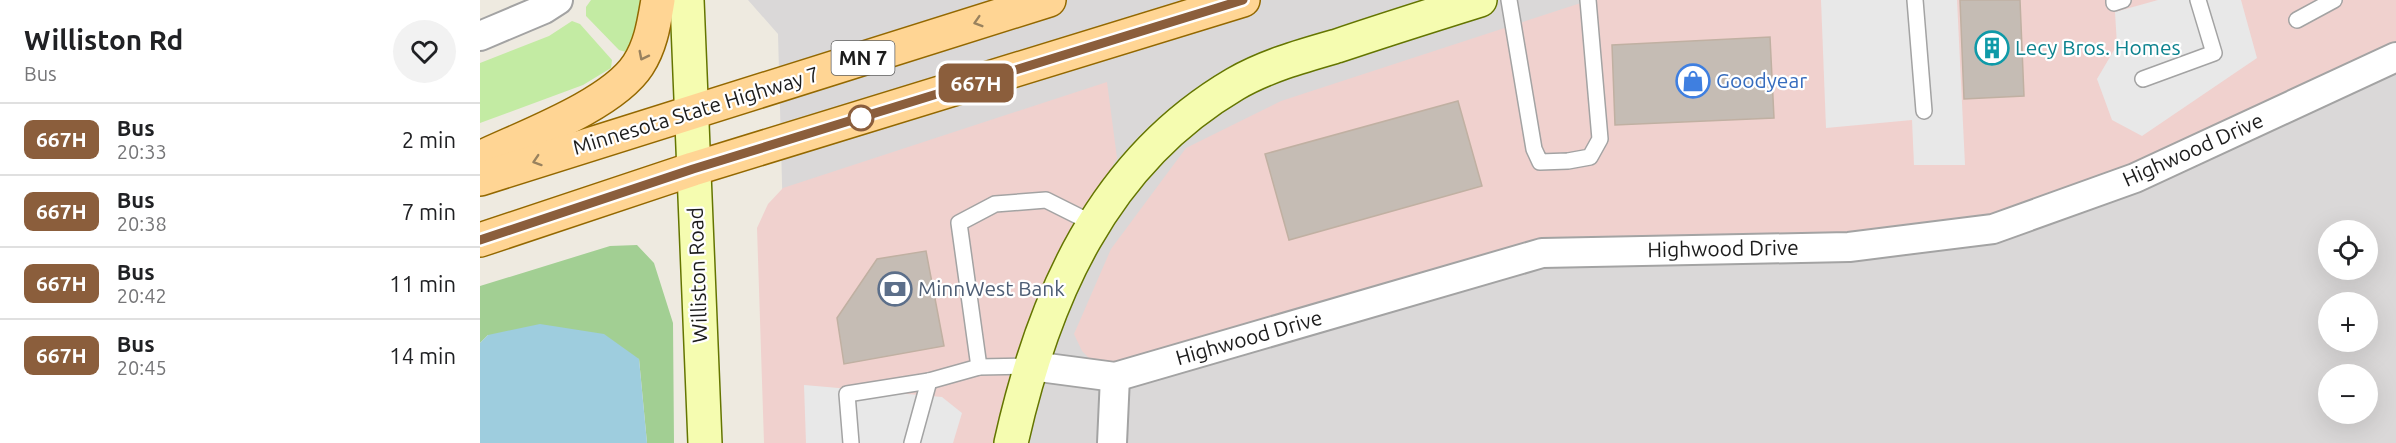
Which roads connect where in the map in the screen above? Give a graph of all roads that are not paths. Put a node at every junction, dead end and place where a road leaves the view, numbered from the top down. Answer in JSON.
{"nodes":[{"id":1,"x":558,"y":0,"type":"edge"},
{"id":2,"x":658,"y":0,"type":"edge"},
{"id":3,"x":687,"y":0,"type":"edge"},
{"id":4,"x":1049,"y":0,"type":"edge"},
{"id":5,"x":1243,"y":0,"type":"edge"},
{"id":6,"x":1480,"y":0,"type":"edge"},
{"id":7,"x":1509,"y":0,"type":"edge"},
{"id":8,"x":1588,"y":0,"type":"edge"},
{"id":9,"x":1915,"y":0,"type":"edge"},
{"id":10,"x":2114,"y":0,"type":"edge"},
{"id":11,"x":2123,"y":0,"type":"edge"},
{"id":12,"x":2198,"y":0,"type":"edge"},
{"id":13,"x":2334,"y":0,"type":"edge"},
{"id":14,"x":2297,"y":20,"type":"dead end"},
{"id":15,"x":480,"y":36,"type":"edge"},
{"id":16,"x":2396,"y":57,"type":"edge"},
{"id":17,"x":2143,"y":79,"type":"dead end"},
{"id":18,"x":692,"y":111,"type":"junction"},
{"id":19,"x":1924,"y":111,"type":"dead end"},
{"id":20,"x":480,"y":158,"type":"edge"},
{"id":21,"x":693,"y":169,"type":"junction"},
{"id":22,"x":480,"y":178,"type":"edge"},
{"id":23,"x":1094,"y":224,"type":"junction"},
{"id":24,"x":480,"y":240,"type":"edge"},
{"id":25,"x":1032,"y":366,"type":"junction"},
{"id":26,"x":979,"y":367,"type":"junction"},
{"id":27,"x":1115,"y":377,"type":"junction"},
{"id":28,"x":930,"y":381,"type":"junction"},
{"id":29,"x":705,"y":443,"type":"edge"},
{"id":30,"x":851,"y":443,"type":"edge"},
{"id":31,"x":912,"y":443,"type":"edge"},
{"id":32,"x":1011,"y":443,"type":"edge"},
{"id":33,"x":1112,"y":443,"type":"edge"}],
"edges":[{"from":1,"to":15,"type":"street"},
{"from":2,"to":20,"type":"main road","one_way":true},
{"from":3,"to":18,"type":"street","name":"Williston Road"},
{"from":4,"to":18,"type":"main road","name":"Minnesota State Highway 7","number":"MN 7","one_way":true},
{"from":5,"to":21,"type":"main road","number":"MN 7"},
{"from":6,"to":23,"type":"street"},
{"from":7,"to":8,"type":"lane"},
{"from":9,"to":19,"type":"lane"},
{"from":10,"to":11,"type":"lane"},
{"from":12,"to":17,"type":"lane"},
{"from":13,"to":14,"type":"lane"},
{"from":16,"to":27,"type":"street","name":"Highwood Drive"},
{"from":18,"to":21,"type":"street","name":"Williston Road"},
{"from":18,"to":22,"type":"main road","name":"Minnesota State Highway 7","number":"MN 7","one_way":true},
{"from":21,"to":24,"type":"main road","number":"MN 7"},
{"from":21,"to":29,"type":"street","name":"Williston Road"},
{"from":23,"to":25,"type":"street"},
{"from":23,"to":26,"type":"lane"},
{"from":25,"to":26,"type":"lane"},
{"from":25,"to":27,"type":"street","name":"Highwood Drive"},
{"from":25,"to":32,"type":"street"},
{"from":26,"to":28,"type":"lane"},
{"from":27,"to":33,"type":"street"},
{"from":28,"to":30,"type":"lane"},
{"from":28,"to":31,"type":"lane"}]}
